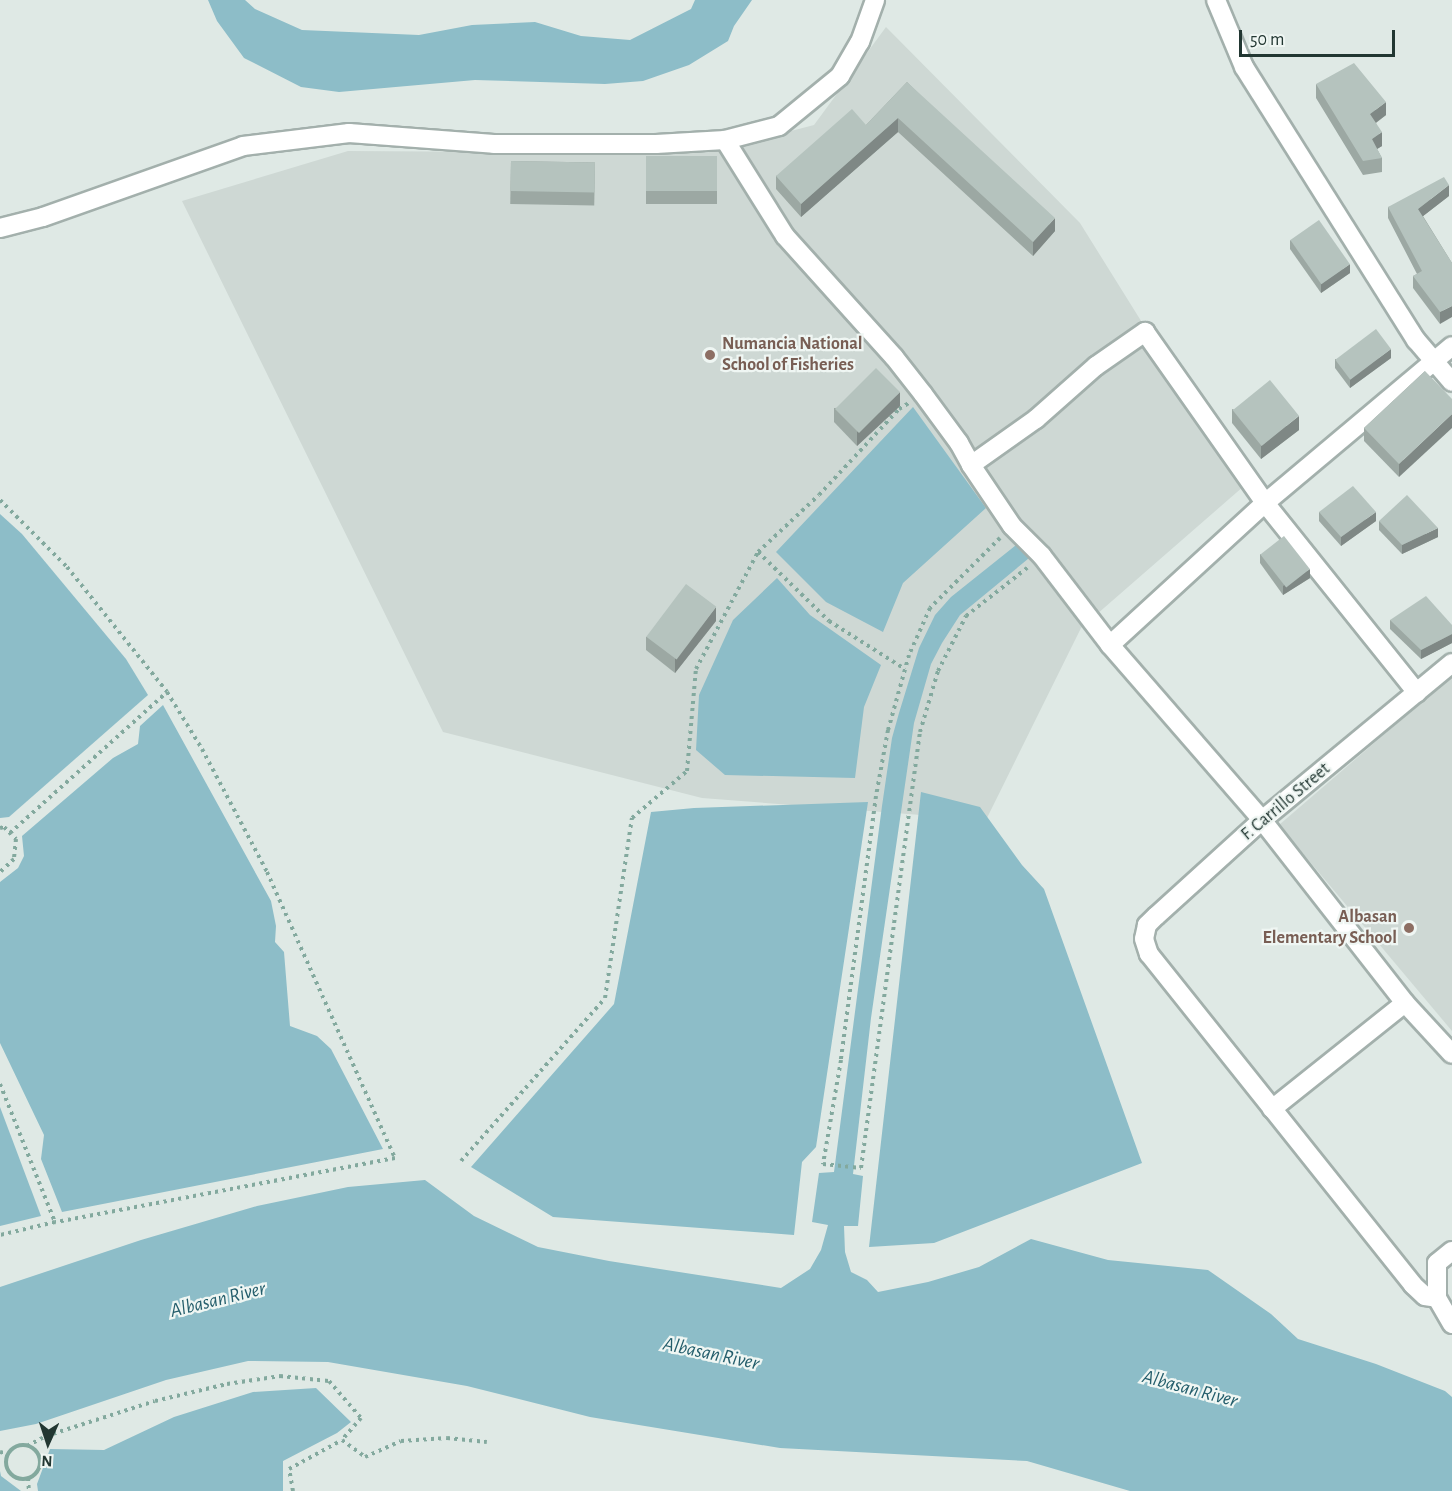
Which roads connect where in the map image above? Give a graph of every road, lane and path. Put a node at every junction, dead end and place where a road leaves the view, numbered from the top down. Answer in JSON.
{"nodes":[{"id":1,"x":875,"y":0,"type":"edge"},
{"id":2,"x":1216,"y":0,"type":"edge"},
{"id":3,"x":725,"y":140,"type":"junction"},
{"id":4,"x":0,"y":228,"type":"edge"},
{"id":5,"x":1452,"y":346,"type":"edge"},
{"id":6,"x":1434,"y":362,"type":"junction"},
{"id":7,"x":1452,"y":382,"type":"edge"},
{"id":8,"x":923,"y":394,"type":"junction"},
{"id":9,"x":971,"y":465,"type":"junction"},
{"id":10,"x":0,"y":500,"type":"edge"},
{"id":11,"x":1265,"y":503,"type":"junction"},
{"id":12,"x":1012,"y":526,"type":"junction"},
{"id":13,"x":758,"y":552,"type":"junction"},
{"id":14,"x":1042,"y":556,"type":"junction"},
{"id":15,"x":1110,"y":645,"type":"junction"},
{"id":16,"x":1452,"y":663,"type":"edge"},
{"id":17,"x":905,"y":669,"type":"junction"},
{"id":18,"x":167,"y":692,"type":"junction"},
{"id":19,"x":1417,"y":693,"type":"junction"},
{"id":20,"x":1262,"y":820,"type":"junction"},
{"id":21,"x":0,"y":828,"type":"edge"},
{"id":22,"x":10,"y":833,"type":"junction"},
{"id":23,"x":0,"y":872,"type":"edge"},
{"id":24,"x":1405,"y":1003,"type":"junction"},
{"id":25,"x":1452,"y":1054,"type":"edge"},
{"id":26,"x":0,"y":1084,"type":"edge"},
{"id":27,"x":1272,"y":1109,"type":"junction"},
{"id":28,"x":461,"y":1161,"type":"dead end"},
{"id":29,"x":54,"y":1222,"type":"junction"},
{"id":30,"x":0,"y":1235,"type":"edge"},
{"id":31,"x":1452,"y":1251,"type":"edge"},
{"id":32,"x":1437,"y":1298,"type":"junction"},
{"id":33,"x":1452,"y":1324,"type":"edge"},
{"id":34,"x":342,"y":1440,"type":"junction"},
{"id":35,"x":487,"y":1442,"type":"dead end"},
{"id":36,"x":27,"y":1446,"type":"junction"},
{"id":37,"x":0,"y":1452,"type":"edge"},
{"id":38,"x":8,"y":1454,"type":"junction"},
{"id":39,"x":28,"y":1478,"type":"junction"},
{"id":40,"x":29,"y":1491,"type":"edge"},
{"id":41,"x":293,"y":1491,"type":"edge"}],
"edges":[{"from":1,"to":3,"type":"street"},
{"from":2,"to":6,"type":"street"},
{"from":3,"to":4,"type":"street"},
{"from":3,"to":8,"type":"street"},
{"from":5,"to":6,"type":"street"},
{"from":6,"to":7,"type":"street"},
{"from":6,"to":11,"type":"street"},
{"from":8,"to":9,"type":"street"},
{"from":8,"to":13,"type":"path"},
{"from":9,"to":11,"type":"street"},
{"from":9,"to":12,"type":"street"},
{"from":10,"to":18,"type":"path"},
{"from":11,"to":15,"type":"street"},
{"from":11,"to":19,"type":"street"},
{"from":12,"to":14,"type":"street"},
{"from":12,"to":17,"type":"path"},
{"from":13,"to":17,"type":"path"},
{"from":13,"to":28,"type":"path"},
{"from":14,"to":15,"type":"street"},
{"from":14,"to":17,"type":"path"},
{"from":15,"to":20,"type":"street"},
{"from":16,"to":19,"type":"street","name":"F. Carrillo Street"},
{"from":18,"to":22,"type":"path"},
{"from":18,"to":29,"type":"path"},
{"from":19,"to":20,"type":"street","name":"F. Carrillo Street"},
{"from":20,"to":24,"type":"street"},
{"from":20,"to":27,"type":"street","name":"F. Carrillo Street"},
{"from":21,"to":22,"type":"path"},
{"from":22,"to":23,"type":"path"},
{"from":24,"to":25,"type":"street"},
{"from":24,"to":27,"type":"street"},
{"from":26,"to":29,"type":"path"},
{"from":27,"to":32,"type":"street"},
{"from":29,"to":30,"type":"path"},
{"from":31,"to":32,"type":"street"},
{"from":32,"to":33,"type":"street"},
{"from":34,"to":35,"type":"path"},
{"from":34,"to":36,"type":"path"},
{"from":34,"to":41,"type":"path"},
{"from":36,"to":38,"type":"path"},
{"from":36,"to":39,"type":"path"},
{"from":37,"to":38,"type":"path"},
{"from":38,"to":39,"type":"path"},
{"from":39,"to":40,"type":"path"}]}
